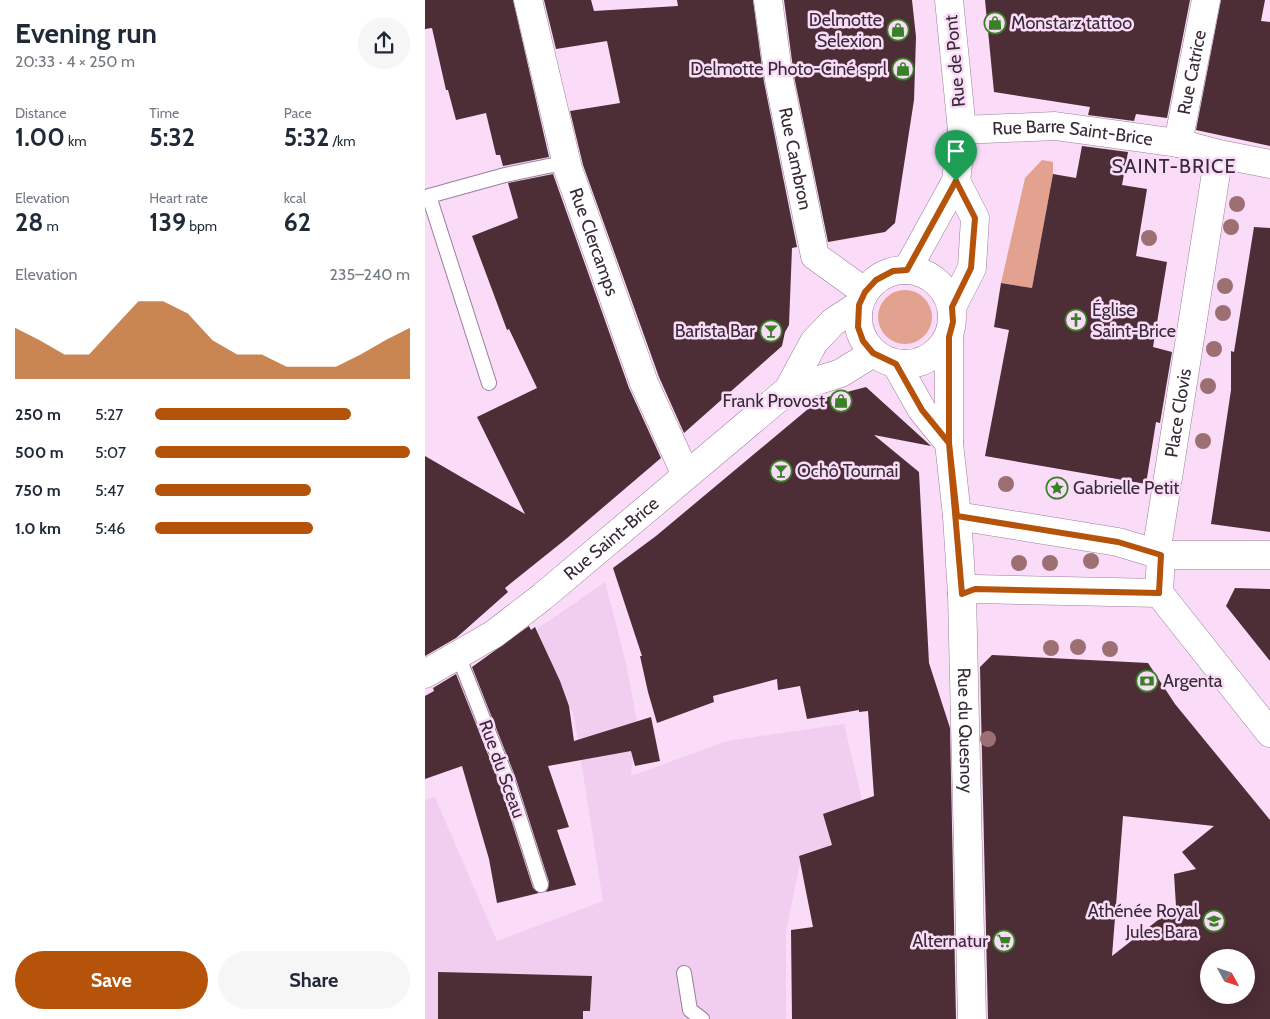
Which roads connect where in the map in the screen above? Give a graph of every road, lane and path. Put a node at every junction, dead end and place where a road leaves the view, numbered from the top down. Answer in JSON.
{"nodes":[{"id":1,"x":528,"y":0,"type":"edge"},
{"id":2,"x":767,"y":0,"type":"edge"},
{"id":3,"x":949,"y":0,"type":"edge"},
{"id":4,"x":1206,"y":0,"type":"edge"},
{"id":5,"x":962,"y":130,"type":"junction"},
{"id":6,"x":1178,"y":143,"type":"junction"},
{"id":7,"x":1219,"y":154,"type":"junction"},
{"id":8,"x":1270,"y":164,"type":"edge"},
{"id":9,"x":568,"y":169,"type":"junction"},
{"id":10,"x":956,"y":181,"type":"junction"},
{"id":11,"x":907,"y":270,"type":"junction"},
{"id":12,"x":862,"y":298,"type":"junction"},
{"id":13,"x":952,"y":307,"type":"junction"},
{"id":14,"x":949,"y":337,"type":"junction"},
{"id":15,"x":885,"y":358,"type":"junction"},
{"id":16,"x":489,"y":383,"type":"dead end"},
{"id":17,"x":788,"y":390,"type":"junction"},
{"id":18,"x":949,"y":443,"type":"junction"},
{"id":19,"x":686,"y":475,"type":"junction"},
{"id":20,"x":957,"y":516,"type":"junction"},
{"id":21,"x":1161,"y":555,"type":"junction"},
{"id":22,"x":1270,"y":556,"type":"edge"},
{"id":23,"x":1159,"y":593,"type":"junction"},
{"id":24,"x":962,"y":594,"type":"junction"},
{"id":25,"x":458,"y":655,"type":"junction"},
{"id":26,"x":425,"y":674,"type":"edge"},
{"id":27,"x":1270,"y":733,"type":"edge"},
{"id":28,"x":541,"y":885,"type":"dead end"},
{"id":29,"x":683,"y":973,"type":"dead end"},
{"id":30,"x":702,"y":1019,"type":"edge"},
{"id":31,"x":972,"y":1019,"type":"edge"}],
"edges":[{"from":1,"to":9,"type":"street","name":"Rue Clercamps"},
{"from":2,"to":12,"type":"street","name":"Rue Cambron"},
{"from":3,"to":5,"type":"street","name":"Rue de Pont"},
{"from":4,"to":6,"type":"street","name":"Rue Catrice"},
{"from":5,"to":6,"type":"street","name":"Rue Barre Saint-Brice"},
{"from":5,"to":10,"type":"street","name":"Rue de Pont"},
{"from":6,"to":7,"type":"street","name":"Rue Barre Saint-Brice"},
{"from":7,"to":8,"type":"street","name":"Rue Barre Saint-Brice"},
{"from":7,"to":21,"type":"street","name":"Place Clovis"},
{"from":9,"to":16,"type":"lane"},
{"from":9,"to":19,"type":"street","name":"Rue Clercamps"},
{"from":10,"to":11,"type":"street","name":"Rue de Pont"},
{"from":10,"to":13,"type":"street"},
{"from":11,"to":12,"type":"street"},
{"from":11,"to":13,"type":"street"},
{"from":12,"to":15,"type":"street"},
{"from":12,"to":17,"type":"street","name":"Rue Saint-Brice"},
{"from":13,"to":14,"type":"street"},
{"from":14,"to":15,"type":"street"},
{"from":14,"to":18,"type":"street","name":"Rue du Quesnoy"},
{"from":15,"to":17,"type":"street","name":"Rue Saint-Brice"},
{"from":15,"to":18,"type":"street"},
{"from":17,"to":19,"type":"street","name":"Rue Saint-Brice"},
{"from":18,"to":20,"type":"street","name":"Rue du Quesnoy"},
{"from":19,"to":25,"type":"street","name":"Rue Saint-Brice"},
{"from":20,"to":21,"type":"street"},
{"from":20,"to":24,"type":"street","name":"Rue du Quesnoy"},
{"from":21,"to":22,"type":"street"},
{"from":21,"to":23,"type":"street","name":"Place Clovis"},
{"from":23,"to":24,"type":"street"},
{"from":23,"to":27,"type":"street"},
{"from":24,"to":31,"type":"street","name":"Rue du Quesnoy"},
{"from":25,"to":26,"type":"street","name":"Rue Saint-Brice"},
{"from":25,"to":28,"type":"lane","name":"Rue du Sceau"},
{"from":29,"to":30,"type":"lane"}]}
